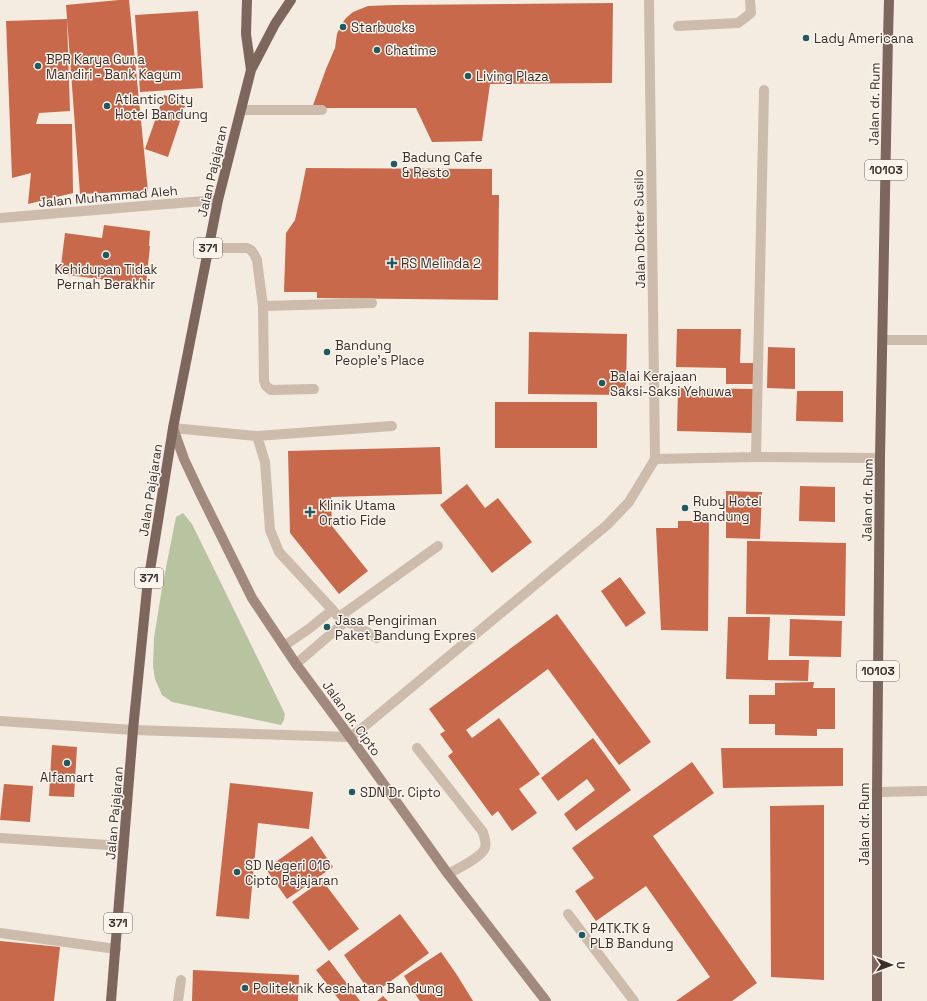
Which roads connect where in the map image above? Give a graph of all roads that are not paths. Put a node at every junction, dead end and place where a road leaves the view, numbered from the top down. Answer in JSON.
{"nodes":[{"id":1,"x":247,"y":0,"type":"edge"},
{"id":2,"x":291,"y":0,"type":"edge"},
{"id":3,"x":649,"y":0,"type":"edge"},
{"id":4,"x":750,"y":0,"type":"edge"},
{"id":5,"x":889,"y":0,"type":"edge"},
{"id":6,"x":678,"y":26,"type":"dead end"},
{"id":7,"x":251,"y":70,"type":"junction"},
{"id":8,"x":764,"y":90,"type":"dead end"},
{"id":9,"x":241,"y":110,"type":"junction"},
{"id":10,"x":322,"y":110,"type":"dead end"},
{"id":11,"x":218,"y":200,"type":"junction"},
{"id":12,"x":0,"y":218,"type":"edge"},
{"id":13,"x":208,"y":248,"type":"junction"},
{"id":14,"x":372,"y":303,"type":"dead end"},
{"id":15,"x":263,"y":306,"type":"junction"},
{"id":16,"x":883,"y":340,"type":"junction"},
{"id":17,"x":927,"y":340,"type":"edge"},
{"id":18,"x":314,"y":389,"type":"dead end"},
{"id":19,"x":392,"y":426,"type":"dead end"},
{"id":20,"x":173,"y":428,"type":"junction"},
{"id":21,"x":257,"y":436,"type":"junction"},
{"id":22,"x":756,"y":457,"type":"junction"},
{"id":23,"x":880,"y":458,"type":"junction"},
{"id":24,"x":654,"y":459,"type":"junction"},
{"id":25,"x":438,"y":546,"type":"dead end"},
{"id":26,"x":339,"y":616,"type":"junction"},
{"id":27,"x":377,"y":638,"type":"dead end"},
{"id":28,"x":284,"y":646,"type":"junction"},
{"id":29,"x":296,"y":664,"type":"junction"},
{"id":30,"x":0,"y":721,"type":"edge"},
{"id":31,"x":133,"y":730,"type":"junction"},
{"id":32,"x":350,"y":736,"type":"junction"},
{"id":33,"x":417,"y":748,"type":"dead end"},
{"id":34,"x":927,"y":791,"type":"edge"},
{"id":35,"x":877,"y":792,"type":"junction"},
{"id":36,"x":0,"y":838,"type":"edge"},
{"id":37,"x":124,"y":846,"type":"junction"},
{"id":38,"x":448,"y":874,"type":"junction"},
{"id":39,"x":568,"y":914,"type":"dead end"},
{"id":40,"x":0,"y":933,"type":"edge"},
{"id":41,"x":116,"y":949,"type":"junction"},
{"id":42,"x":181,"y":980,"type":"dead end"},
{"id":43,"x":111,"y":1001,"type":"edge"},
{"id":44,"x":178,"y":1001,"type":"edge"},
{"id":45,"x":546,"y":1001,"type":"edge"},
{"id":46,"x":634,"y":1001,"type":"edge"},
{"id":47,"x":877,"y":1001,"type":"edge"}],
"edges":[{"from":1,"to":7,"type":"main road"},
{"from":2,"to":7,"type":"main road","name":"Jalan Pajajaran","number":"371"},
{"from":3,"to":24,"type":"street","name":"Jalan Dokter Susilo"},
{"from":4,"to":6,"type":"street"},
{"from":5,"to":16,"type":"main road","name":"Jalan dr. Rum","number":"10103"},
{"from":7,"to":9,"type":"main road","name":"Jalan Pajajaran","number":"371"},
{"from":8,"to":22,"type":"street"},
{"from":9,"to":10,"type":"street"},
{"from":9,"to":11,"type":"main road","name":"Jalan Pajajaran","number":"371"},
{"from":11,"to":12,"type":"street","name":"Jalan Muhammad Aleh"},
{"from":11,"to":13,"type":"main road","name":"Jalan Pajajaran","number":"371"},
{"from":13,"to":15,"type":"street"},
{"from":13,"to":20,"type":"main road","name":"Jalan Pajajaran","number":"371"},
{"from":14,"to":15,"type":"street"},
{"from":15,"to":18,"type":"street"},
{"from":16,"to":17,"type":"street"},
{"from":16,"to":23,"type":"main road","name":"Jalan dr. Rum","number":"10103"},
{"from":19,"to":21,"type":"street"},
{"from":20,"to":21,"type":"street"},
{"from":20,"to":28,"type":"main road","name":"Jalan dr. Cipto"},
{"from":20,"to":31,"type":"main road","name":"Jalan Pajajaran","number":"371"},
{"from":21,"to":26,"type":"street"},
{"from":22,"to":23,"type":"street"},
{"from":22,"to":24,"type":"street"},
{"from":23,"to":35,"type":"main road","name":"Jalan dr. Rum","number":"10103"},
{"from":24,"to":32,"type":"street"},
{"from":25,"to":26,"type":"street"},
{"from":26,"to":27,"type":"street"},
{"from":26,"to":28,"type":"street"},
{"from":26,"to":29,"type":"street"},
{"from":28,"to":29,"type":"main road","name":"Jalan dr. Cipto"},
{"from":29,"to":32,"type":"main road","name":"Jalan dr. Cipto"},
{"from":30,"to":31,"type":"street"},
{"from":31,"to":32,"type":"street"},
{"from":31,"to":37,"type":"main road","name":"Jalan Pajajaran","number":"371"},
{"from":32,"to":38,"type":"main road","name":"Jalan dr. Cipto"},
{"from":33,"to":38,"type":"street"},
{"from":34,"to":35,"type":"street"},
{"from":35,"to":47,"type":"main road","name":"Jalan dr. Rum","number":"10103"},
{"from":36,"to":37,"type":"street"},
{"from":37,"to":41,"type":"main road","name":"Jalan Pajajaran","number":"371"},
{"from":38,"to":45,"type":"main road","name":"Jalan dr. Cipto"},
{"from":39,"to":46,"type":"street"},
{"from":40,"to":41,"type":"street"},
{"from":41,"to":43,"type":"main road","name":"Jalan Pajajaran","number":"371"},
{"from":42,"to":44,"type":"street"}]}
